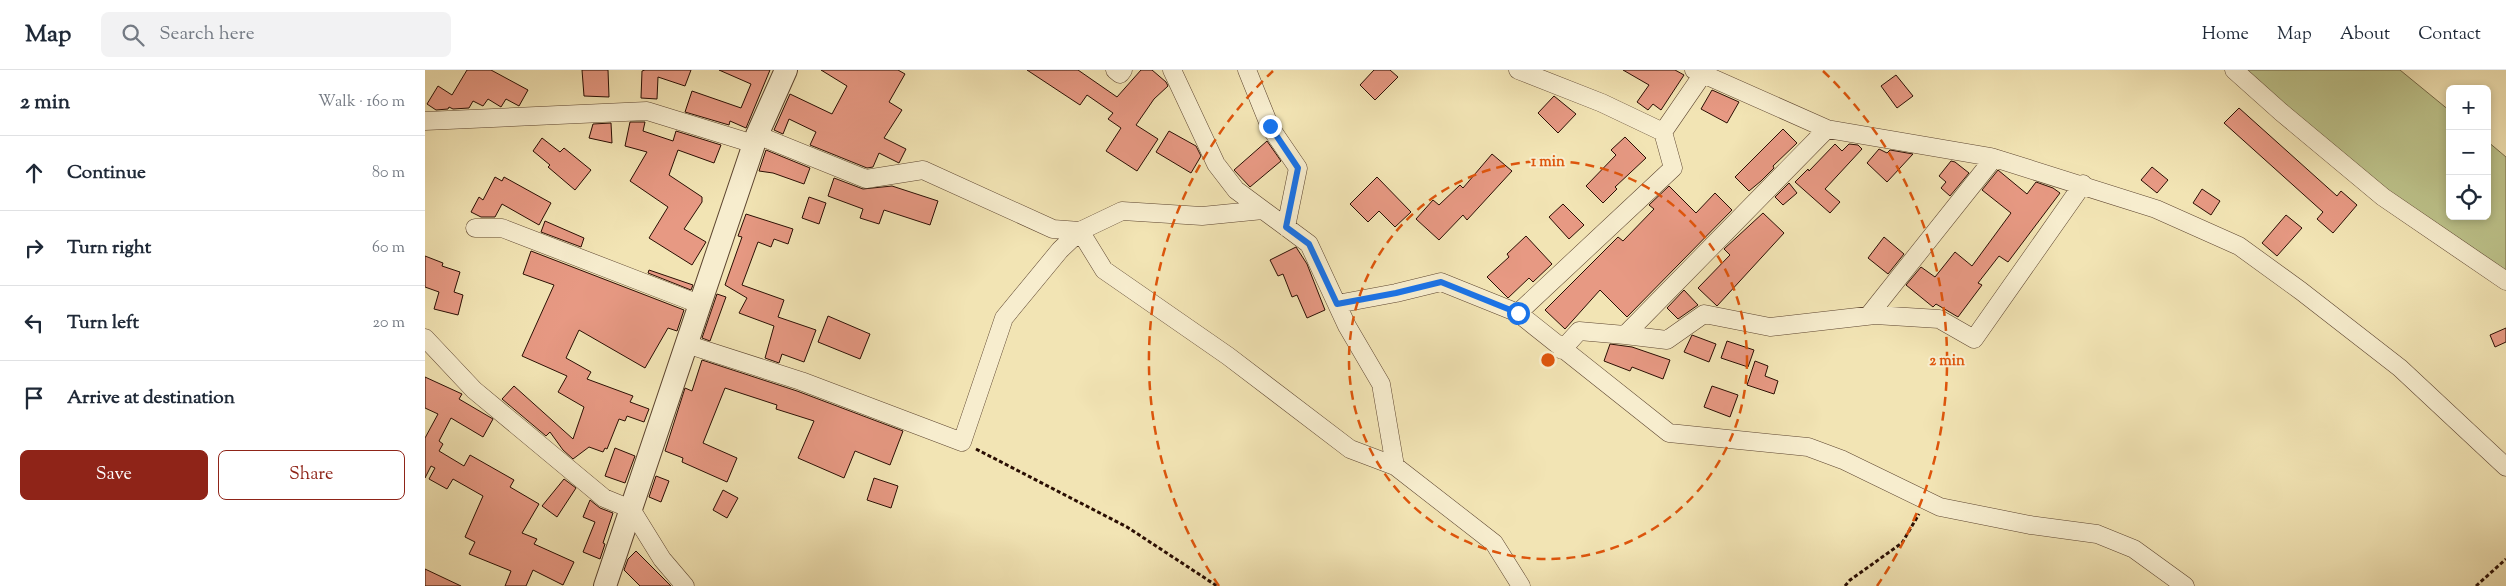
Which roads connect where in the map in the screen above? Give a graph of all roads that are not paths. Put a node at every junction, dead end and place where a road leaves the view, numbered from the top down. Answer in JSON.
{"nodes":[{"id":1,"x":786,"y":70,"type":"edge"},
{"id":2,"x":1115,"y":70,"type":"edge"},
{"id":3,"x":1123,"y":70,"type":"edge"},
{"id":4,"x":1171,"y":70,"type":"edge"},
{"id":5,"x":1247,"y":70,"type":"edge"},
{"id":6,"x":1519,"y":70,"type":"edge"},
{"id":7,"x":2234,"y":70,"type":"edge"},
{"id":8,"x":1698,"y":72,"type":"edge"},
{"id":9,"x":1728,"y":76,"type":"edge"},
{"id":10,"x":425,"y":121,"type":"edge"},
{"id":11,"x":1827,"y":129,"type":"junction"},
{"id":12,"x":1663,"y":132,"type":"junction"},
{"id":13,"x":756,"y":140,"type":"junction"},
{"id":14,"x":1995,"y":158,"type":"junction"},
{"id":15,"x":2083,"y":184,"type":"junction"},
{"id":16,"x":1263,"y":210,"type":"junction"},
{"id":17,"x":1286,"y":227,"type":"junction"},
{"id":18,"x":475,"y":228,"type":"dead end"},
{"id":19,"x":1080,"y":231,"type":"junction"},
{"id":20,"x":2506,"y":281,"type":"edge"},
{"id":21,"x":699,"y":304,"type":"junction"},
{"id":22,"x":1337,"y":304,"type":"junction"},
{"id":23,"x":1518,"y":313,"type":"junction"},
{"id":24,"x":1869,"y":315,"type":"junction"},
{"id":25,"x":1625,"y":335,"type":"junction"},
{"id":26,"x":425,"y":338,"type":"edge"},
{"id":27,"x":686,"y":344,"type":"junction"},
{"id":28,"x":1561,"y":350,"type":"junction"},
{"id":29,"x":1395,"y":466,"type":"junction"},
{"id":30,"x":2506,"y":467,"type":"edge"},
{"id":31,"x":631,"y":509,"type":"junction"},
{"id":32,"x":605,"y":586,"type":"edge"},
{"id":33,"x":685,"y":586,"type":"edge"},
{"id":34,"x":1521,"y":586,"type":"edge"},
{"id":35,"x":2185,"y":586,"type":"edge"}],
"edges":[{"from":1,"to":13,"type":"street"},
{"from":2,"to":3,"type":"street"},
{"from":4,"to":16,"type":"street"},
{"from":5,"to":17,"type":"street"},
{"from":6,"to":12,"type":"street"},
{"from":7,"to":20,"type":"street"},
{"from":8,"to":9,"type":"street"},
{"from":8,"to":12,"type":"street"},
{"from":9,"to":11,"type":"street"},
{"from":10,"to":13,"type":"street"},
{"from":11,"to":14,"type":"street"},
{"from":11,"to":25,"type":"street"},
{"from":12,"to":23,"type":"street"},
{"from":13,"to":19,"type":"street"},
{"from":13,"to":21,"type":"street"},
{"from":14,"to":15,"type":"street"},
{"from":14,"to":24,"type":"street"},
{"from":15,"to":24,"type":"street"},
{"from":15,"to":30,"type":"street"},
{"from":16,"to":17,"type":"street"},
{"from":16,"to":19,"type":"street"},
{"from":17,"to":22,"type":"street"},
{"from":18,"to":21,"type":"street"},
{"from":19,"to":27,"type":"street"},
{"from":19,"to":29,"type":"street"},
{"from":21,"to":27,"type":"street"},
{"from":22,"to":23,"type":"street"},
{"from":22,"to":29,"type":"street"},
{"from":23,"to":28,"type":"street"},
{"from":24,"to":25,"type":"street"},
{"from":25,"to":28,"type":"street"},
{"from":26,"to":31,"type":"street"},
{"from":27,"to":31,"type":"street"},
{"from":28,"to":35,"type":"street"},
{"from":29,"to":34,"type":"street"},
{"from":31,"to":32,"type":"street"},
{"from":31,"to":33,"type":"street"}]}
